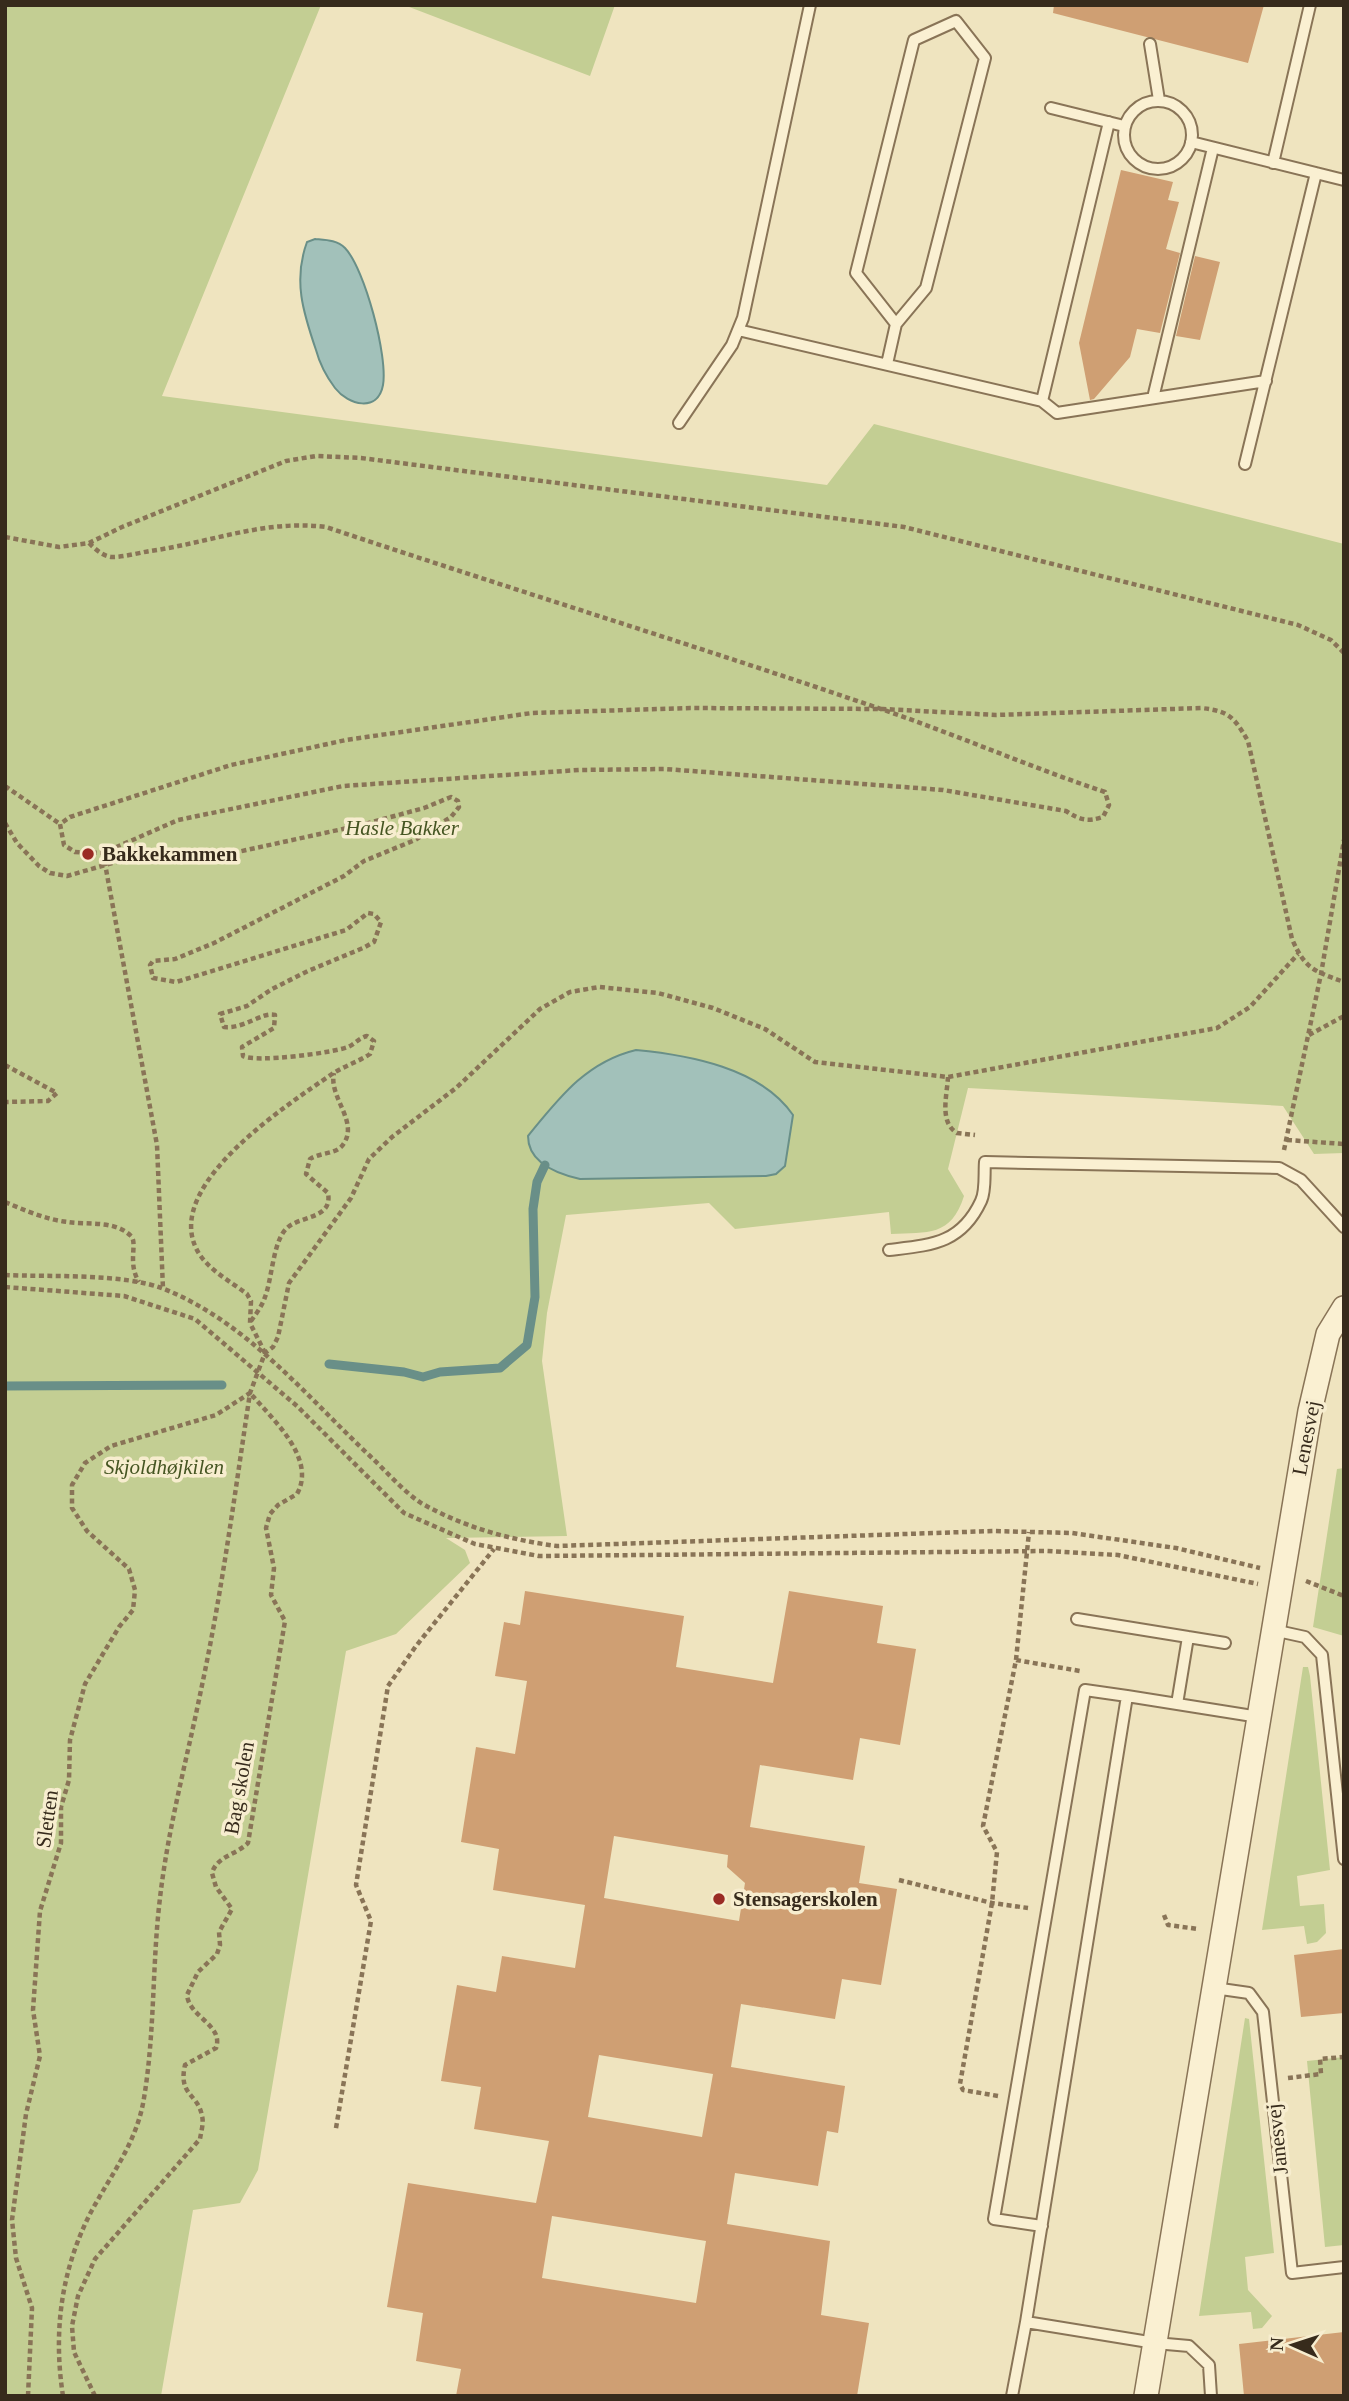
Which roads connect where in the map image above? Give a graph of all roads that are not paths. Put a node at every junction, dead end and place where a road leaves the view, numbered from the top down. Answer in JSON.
{"nodes":[{"id":1,"x":810,"y":5,"type":"edge"},
{"id":2,"x":1310,"y":5,"type":"edge"},
{"id":3,"x":1150,"y":44,"type":"dead end"},
{"id":4,"x":1160,"y":100,"type":"junction"},
{"id":5,"x":1051,"y":108,"type":"dead end"},
{"id":6,"x":1109,"y":122,"type":"junction"},
{"id":7,"x":1124,"y":126,"type":"junction"},
{"id":8,"x":1191,"y":142,"type":"junction"},
{"id":9,"x":1213,"y":148,"type":"junction"},
{"id":10,"x":1273,"y":163,"type":"junction"},
{"id":11,"x":1316,"y":173,"type":"junction"},
{"id":12,"x":1344,"y":180,"type":"edge"},
{"id":13,"x":896,"y":324,"type":"junction"},
{"id":14,"x":738,"y":330,"type":"junction"},
{"id":15,"x":887,"y":365,"type":"junction"},
{"id":16,"x":1266,"y":381,"type":"junction"},
{"id":17,"x":1153,"y":398,"type":"junction"},
{"id":18,"x":1042,"y":401,"type":"junction"},
{"id":19,"x":679,"y":423,"type":"dead end"},
{"id":20,"x":1245,"y":464,"type":"dead end"},
{"id":21,"x":1344,"y":1227,"type":"edge"},
{"id":22,"x":889,"y":1250,"type":"dead end"},
{"id":23,"x":1344,"y":1308,"type":"edge"},
{"id":24,"x":1077,"y":1619,"type":"dead end"},
{"id":25,"x":1273,"y":1630,"type":"junction"},
{"id":26,"x":1188,"y":1637,"type":"junction"},
{"id":27,"x":1225,"y":1643,"type":"dead end"},
{"id":28,"x":1127,"y":1696,"type":"junction"},
{"id":29,"x":1177,"y":1704,"type":"junction"},
{"id":30,"x":1259,"y":1717,"type":"junction"},
{"id":31,"x":1344,"y":1859,"type":"edge"},
{"id":32,"x":1214,"y":1988,"type":"junction"},
{"id":33,"x":1042,"y":2226,"type":"junction"},
{"id":34,"x":1344,"y":2267,"type":"edge"},
{"id":35,"x":1026,"y":2322,"type":"junction"},
{"id":36,"x":1155,"y":2343,"type":"junction"},
{"id":37,"x":1012,"y":2396,"type":"edge"},
{"id":38,"x":1146,"y":2396,"type":"edge"},
{"id":39,"x":1212,"y":2396,"type":"edge"}],
"edges":[{"from":1,"to":14,"type":"lane"},
{"from":2,"to":10,"type":"lane"},
{"from":3,"to":4,"type":"lane"},
{"from":4,"to":7,"type":"lane"},
{"from":4,"to":8,"type":"lane"},
{"from":5,"to":6,"type":"lane"},
{"from":6,"to":7,"type":"lane"},
{"from":6,"to":18,"type":"lane"},
{"from":7,"to":8,"type":"lane"},
{"from":8,"to":9,"type":"lane"},
{"from":9,"to":10,"type":"lane"},
{"from":9,"to":17,"type":"lane"},
{"from":10,"to":11,"type":"lane"},
{"from":11,"to":12,"type":"lane"},
{"from":11,"to":16,"type":"lane"},
{"from":13,"to":13,"type":"lane"},
{"from":13,"to":15,"type":"lane"},
{"from":14,"to":15,"type":"lane"},
{"from":14,"to":19,"type":"lane"},
{"from":15,"to":18,"type":"lane"},
{"from":16,"to":17,"type":"lane"},
{"from":16,"to":20,"type":"lane"},
{"from":17,"to":18,"type":"lane"},
{"from":21,"to":22,"type":"lane"},
{"from":23,"to":25,"type":"street","name":"Lenesvej"},
{"from":24,"to":26,"type":"lane"},
{"from":25,"to":30,"type":"street"},
{"from":25,"to":31,"type":"lane"},
{"from":26,"to":27,"type":"lane"},
{"from":26,"to":29,"type":"lane"},
{"from":28,"to":29,"type":"lane"},
{"from":28,"to":33,"type":"lane"},
{"from":28,"to":33,"type":"lane"},
{"from":29,"to":30,"type":"lane"},
{"from":30,"to":32,"type":"street"},
{"from":32,"to":34,"type":"lane","name":"Janesvej"},
{"from":32,"to":36,"type":"street"},
{"from":33,"to":35,"type":"lane"},
{"from":35,"to":36,"type":"lane"},
{"from":35,"to":37,"type":"lane"},
{"from":36,"to":38,"type":"street"},
{"from":36,"to":39,"type":"lane"}]}
